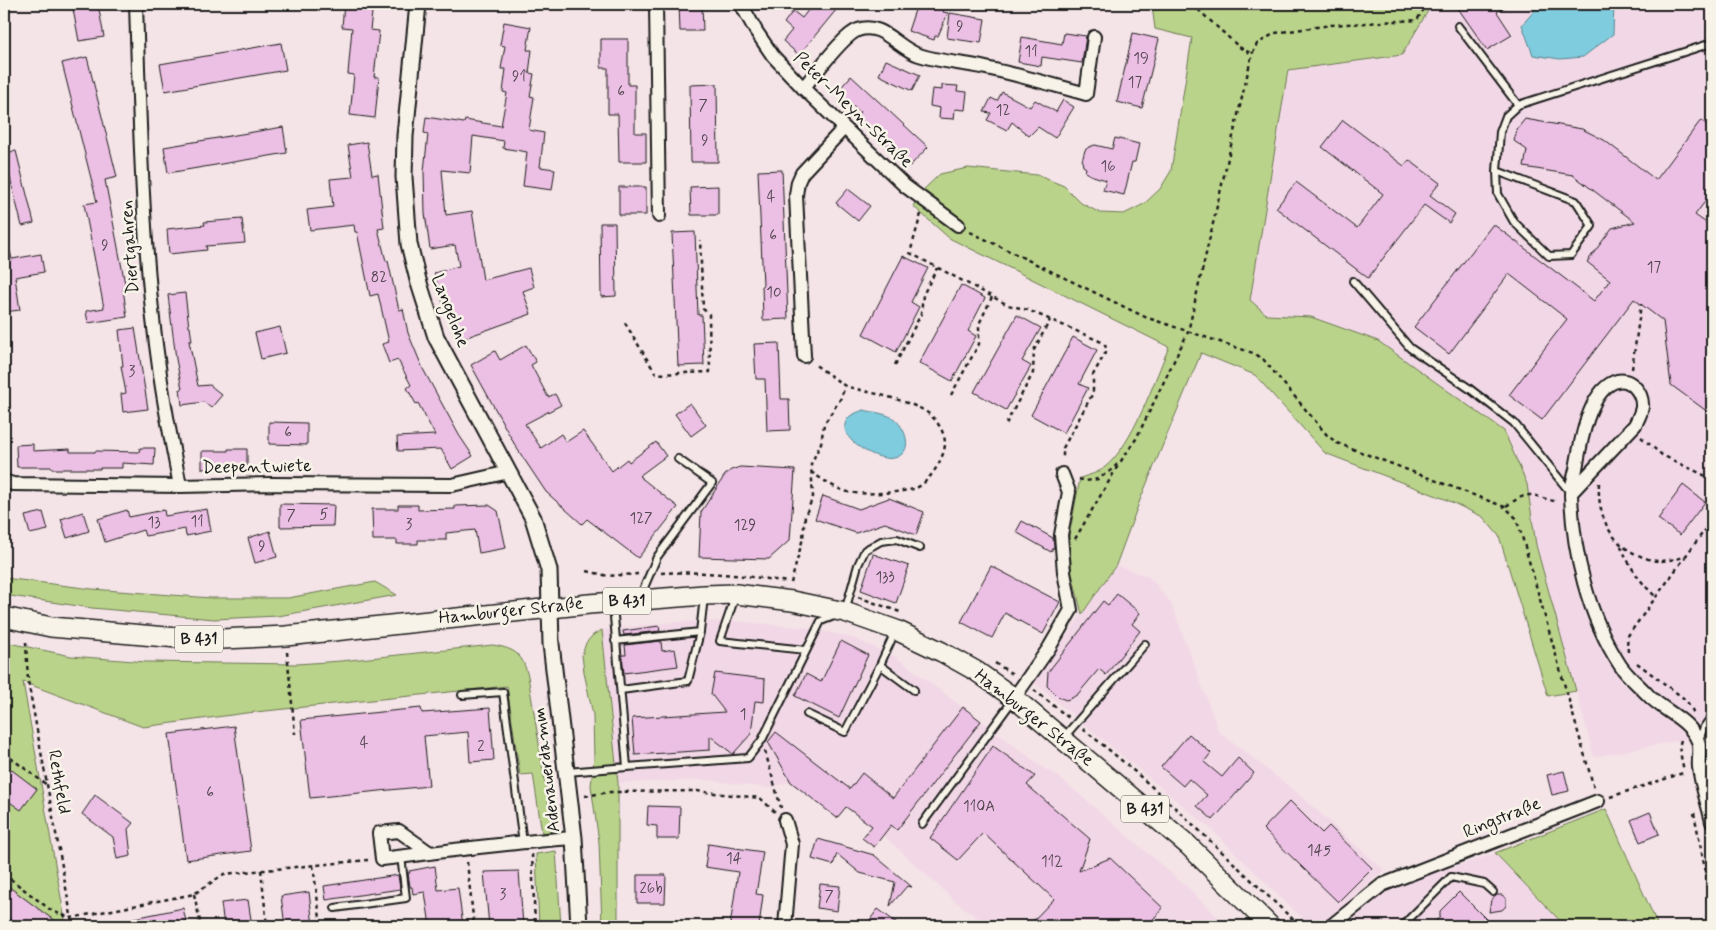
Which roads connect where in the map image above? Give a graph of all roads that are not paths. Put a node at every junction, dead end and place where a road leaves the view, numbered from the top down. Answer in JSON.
{"nodes":[{"id":1,"x":136,"y":4,"type":"edge"},
{"id":2,"x":418,"y":4,"type":"edge"},
{"id":3,"x":656,"y":4,"type":"edge"},
{"id":4,"x":741,"y":4,"type":"edge"},
{"id":5,"x":1458,"y":26,"type":"dead end"},
{"id":6,"x":1094,"y":37,"type":"dead end"},
{"id":7,"x":1712,"y":43,"type":"edge"},
{"id":8,"x":804,"y":88,"type":"junction"},
{"id":9,"x":1518,"y":105,"type":"junction"},
{"id":10,"x":844,"y":128,"type":"junction"},
{"id":11,"x":1497,"y":170,"type":"junction"},
{"id":12,"x":659,"y":216,"type":"dead end"},
{"id":13,"x":958,"y":225,"type":"road end"},
{"id":14,"x":1353,"y":281,"type":"dead end"},
{"id":15,"x":804,"y":356,"type":"road end"},
{"id":16,"x":678,"y":459,"type":"dead end"},
{"id":17,"x":509,"y":472,"type":"junction"},
{"id":18,"x":1062,"y":474,"type":"road end"},
{"id":19,"x":4,"y":481,"type":"edge"},
{"id":20,"x":180,"y":486,"type":"junction"},
{"id":21,"x":1572,"y":498,"type":"junction"},
{"id":22,"x":920,"y":548,"type":"dead end"},
{"id":23,"x":704,"y":594,"type":"junction"},
{"id":24,"x":736,"y":594,"type":"junction"},
{"id":25,"x":639,"y":599,"type":"junction"},
{"id":26,"x":613,"y":602,"type":"junction"},
{"id":27,"x":848,"y":603,"type":"junction"},
{"id":28,"x":549,"y":609,"type":"junction"},
{"id":29,"x":4,"y":617,"type":"edge"},
{"id":30,"x":900,"y":622,"type":"junction"},
{"id":31,"x":700,"y":632,"type":"junction"},
{"id":32,"x":615,"y":641,"type":"junction"},
{"id":33,"x":1145,"y":644,"type":"dead end"},
{"id":34,"x":806,"y":650,"type":"junction"},
{"id":35,"x":880,"y":665,"type":"junction"},
{"id":36,"x":621,"y":690,"type":"junction"},
{"id":37,"x":914,"y":690,"type":"dead end"},
{"id":38,"x":1019,"y":690,"type":"junction"},
{"id":39,"x":462,"y":695,"type":"dead end"},
{"id":40,"x":808,"y":714,"type":"dead end"},
{"id":41,"x":1712,"y":716,"type":"edge"},
{"id":42,"x":1063,"y":738,"type":"junction"},
{"id":43,"x":1698,"y":741,"type":"junction"},
{"id":44,"x":1712,"y":764,"type":"edge"},
{"id":45,"x":627,"y":767,"type":"junction"},
{"id":46,"x":1700,"y":770,"type":"junction"},
{"id":47,"x":566,"y":772,"type":"junction"},
{"id":48,"x":1598,"y":800,"type":"road end"},
{"id":49,"x":784,"y":820,"type":"road end"},
{"id":50,"x":1712,"y":822,"type":"edge"},
{"id":51,"x":922,"y":824,"type":"dead end"},
{"id":52,"x":574,"y":838,"type":"junction"},
{"id":53,"x":527,"y":843,"type":"junction"},
{"id":54,"x":430,"y":853,"type":"junction"},
{"id":55,"x":401,"y":856,"type":"junction"},
{"id":56,"x":1493,"y":892,"type":"dead end"},
{"id":57,"x":335,"y":908,"type":"dead end"},
{"id":58,"x":579,"y":926,"type":"edge"},
{"id":59,"x":784,"y":926,"type":"edge"},
{"id":60,"x":1270,"y":926,"type":"edge"},
{"id":61,"x":1331,"y":926,"type":"edge"},
{"id":62,"x":1402,"y":926,"type":"edge"}],
"edges":[{"from":1,"to":20,"type":"street","name":"Diertgahren"},
{"from":2,"to":17,"type":"street","name":"Langelohe"},
{"from":3,"to":12,"type":"street"},
{"from":4,"to":8,"type":"street","name":"Peter-Meyn-Straße"},
{"from":5,"to":9,"type":"lane"},
{"from":6,"to":8,"type":"street"},
{"from":7,"to":9,"type":"lane"},
{"from":8,"to":10,"type":"street","name":"Peter-Meyn-Straße"},
{"from":9,"to":11,"type":"lane"},
{"from":10,"to":13,"type":"street","name":"Peter-Meyn-Straße"},
{"from":10,"to":15,"type":"street"},
{"from":11,"to":11,"type":"lane"},
{"from":14,"to":21,"type":"lane"},
{"from":16,"to":25,"type":"lane"},
{"from":17,"to":20,"type":"street","name":"Deepentwiete"},
{"from":17,"to":28,"type":"street","name":"Langelohe"},
{"from":18,"to":38,"type":"street"},
{"from":19,"to":20,"type":"street","name":"Deepentwiete"},
{"from":21,"to":21,"type":"street"},
{"from":21,"to":43,"type":"street"},
{"from":22,"to":27,"type":"lane"},
{"from":23,"to":24,"type":"main road","name":"Hamburger Straße","number":"B 431"},
{"from":23,"to":25,"type":"main road","name":"Hamburger Straße","number":"B 431"},
{"from":23,"to":31,"type":"lane"},
{"from":24,"to":27,"type":"main road","name":"Hamburger Straße","number":"B 431"},
{"from":24,"to":34,"type":"lane"},
{"from":25,"to":26,"type":"main road","name":"Hamburger Straße","number":"B 431"},
{"from":26,"to":28,"type":"main road","name":"Hamburger Straße","number":"B 431"},
{"from":26,"to":32,"type":"lane"},
{"from":27,"to":30,"type":"main road","name":"Hamburger Straße","number":"B 431"},
{"from":27,"to":34,"type":"lane"},
{"from":28,"to":29,"type":"main road","name":"Hamburger Straße","number":"B 431"},
{"from":28,"to":47,"type":"street","name":"Adenauerdamm"},
{"from":30,"to":35,"type":"lane"},
{"from":30,"to":38,"type":"main road","name":"Hamburger Straße","number":"B 431"},
{"from":31,"to":32,"type":"lane"},
{"from":31,"to":36,"type":"lane"},
{"from":32,"to":36,"type":"lane"},
{"from":33,"to":42,"type":"lane"},
{"from":34,"to":45,"type":"lane"},
{"from":35,"to":37,"type":"lane"},
{"from":35,"to":40,"type":"lane"},
{"from":36,"to":45,"type":"lane"},
{"from":38,"to":42,"type":"main road","name":"Hamburger Straße","number":"B 431"},
{"from":38,"to":51,"type":"lane"},
{"from":39,"to":53,"type":"lane"},
{"from":41,"to":43,"type":"lane"},
{"from":42,"to":60,"type":"main road","name":"Hamburger Straße","number":"B 431"},
{"from":43,"to":46,"type":"street"},
{"from":44,"to":46,"type":"lane"},
{"from":45,"to":47,"type":"lane"},
{"from":46,"to":50,"type":"street"},
{"from":47,"to":52,"type":"street","name":"Adenauerdamm"},
{"from":48,"to":61,"type":"street","name":"Ringstraße"},
{"from":49,"to":59,"type":"street"},
{"from":52,"to":53,"type":"street"},
{"from":52,"to":58,"type":"street","name":"Adenauerdamm"},
{"from":53,"to":54,"type":"street"},
{"from":54,"to":55,"type":"street"},
{"from":54,"to":55,"type":"street"},
{"from":55,"to":57,"type":"lane"},
{"from":56,"to":62,"type":"lane"}]}
